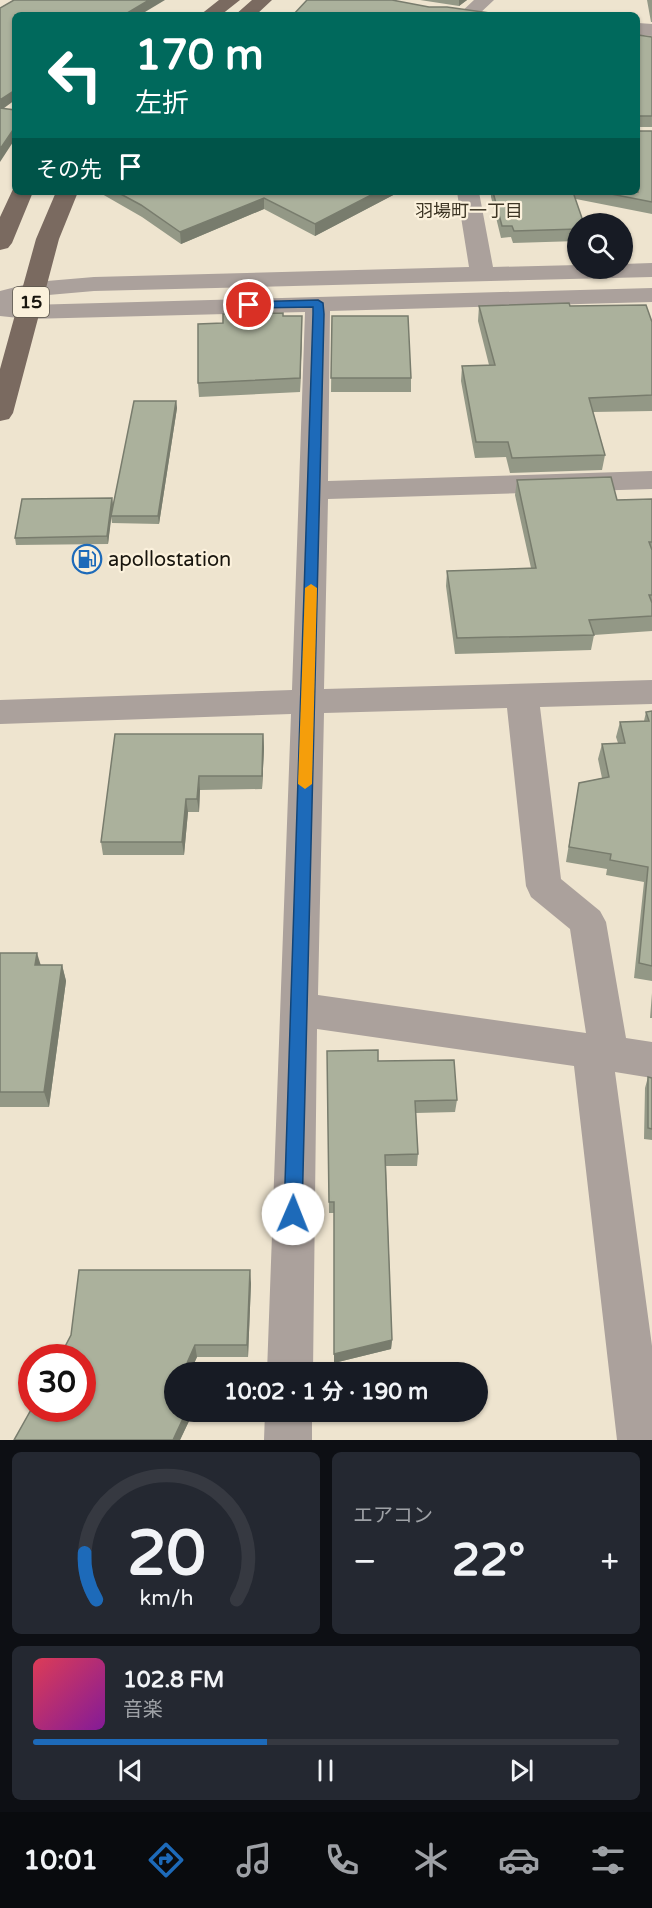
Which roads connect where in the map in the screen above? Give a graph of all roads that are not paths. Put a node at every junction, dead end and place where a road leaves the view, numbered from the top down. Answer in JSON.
{"nodes":[{"id":1,"x":231,"y":0,"type":"edge"},
{"id":2,"x":263,"y":0,"type":"edge"},
{"id":3,"x":485,"y":0,"type":"edge"},
{"id":4,"x":213,"y":12,"type":"edge"},
{"id":5,"x":248,"y":12,"type":"edge"},
{"id":6,"x":464,"y":12,"type":"edge"},
{"id":7,"x":21,"y":195,"type":"edge"},
{"id":8,"x":65,"y":195,"type":"edge"},
{"id":9,"x":469,"y":195,"type":"edge"},
{"id":10,"x":0,"y":243,"type":"edge"},
{"id":11,"x":652,"y":270,"type":"edge"},
{"id":12,"x":482,"y":274,"type":"junction"},
{"id":13,"x":652,"y":295,"type":"edge"},
{"id":14,"x":0,"y":299,"type":"edge"},
{"id":15,"x":32,"y":300,"type":"junction"},
{"id":16,"x":318,"y":303,"type":"junction"},
{"id":17,"x":0,"y":309,"type":"edge"},
{"id":18,"x":0,"y":413,"type":"edge"},
{"id":19,"x":652,"y":480,"type":"edge"},
{"id":20,"x":314,"y":490,"type":"junction"},
{"id":21,"x":652,"y":692,"type":"edge"},
{"id":22,"x":522,"y":695,"type":"junction"},
{"id":23,"x":308,"y":700,"type":"junction"},
{"id":24,"x":0,"y":712,"type":"edge"},
{"id":25,"x":298,"y":1009,"type":"junction"},
{"id":26,"x":600,"y":1054,"type":"junction"},
{"id":27,"x":652,"y":1060,"type":"edge"},
{"id":28,"x":290,"y":1362,"type":"edge"},
{"id":29,"x":289,"y":1422,"type":"edge"},
{"id":30,"x":288,"y":1440,"type":"edge"},
{"id":31,"x":641,"y":1440,"type":"edge"}],
"edges":[{"from":1,"to":4,"type":"main road"},
{"from":2,"to":5,"type":"main road"},
{"from":3,"to":6,"type":"street"},
{"from":7,"to":10,"type":"main road"},
{"from":8,"to":15,"type":"main road","number":"15"},
{"from":9,"to":12,"type":"street"},
{"from":11,"to":12,"type":"street"},
{"from":12,"to":15,"type":"street"},
{"from":13,"to":16,"type":"street"},
{"from":14,"to":15,"type":"street"},
{"from":15,"to":16,"type":"street"},
{"from":15,"to":17,"type":"street"},
{"from":15,"to":18,"type":"main road","number":"15"},
{"from":16,"to":20,"type":"street"},
{"from":19,"to":20,"type":"street"},
{"from":20,"to":23,"type":"street"},
{"from":21,"to":22,"type":"street"},
{"from":22,"to":23,"type":"street"},
{"from":22,"to":26,"type":"street"},
{"from":23,"to":24,"type":"street"},
{"from":23,"to":25,"type":"street"},
{"from":25,"to":26,"type":"street"},
{"from":25,"to":28,"type":"street"},
{"from":26,"to":27,"type":"street"},
{"from":26,"to":31,"type":"street"},
{"from":29,"to":30,"type":"street"}]}
